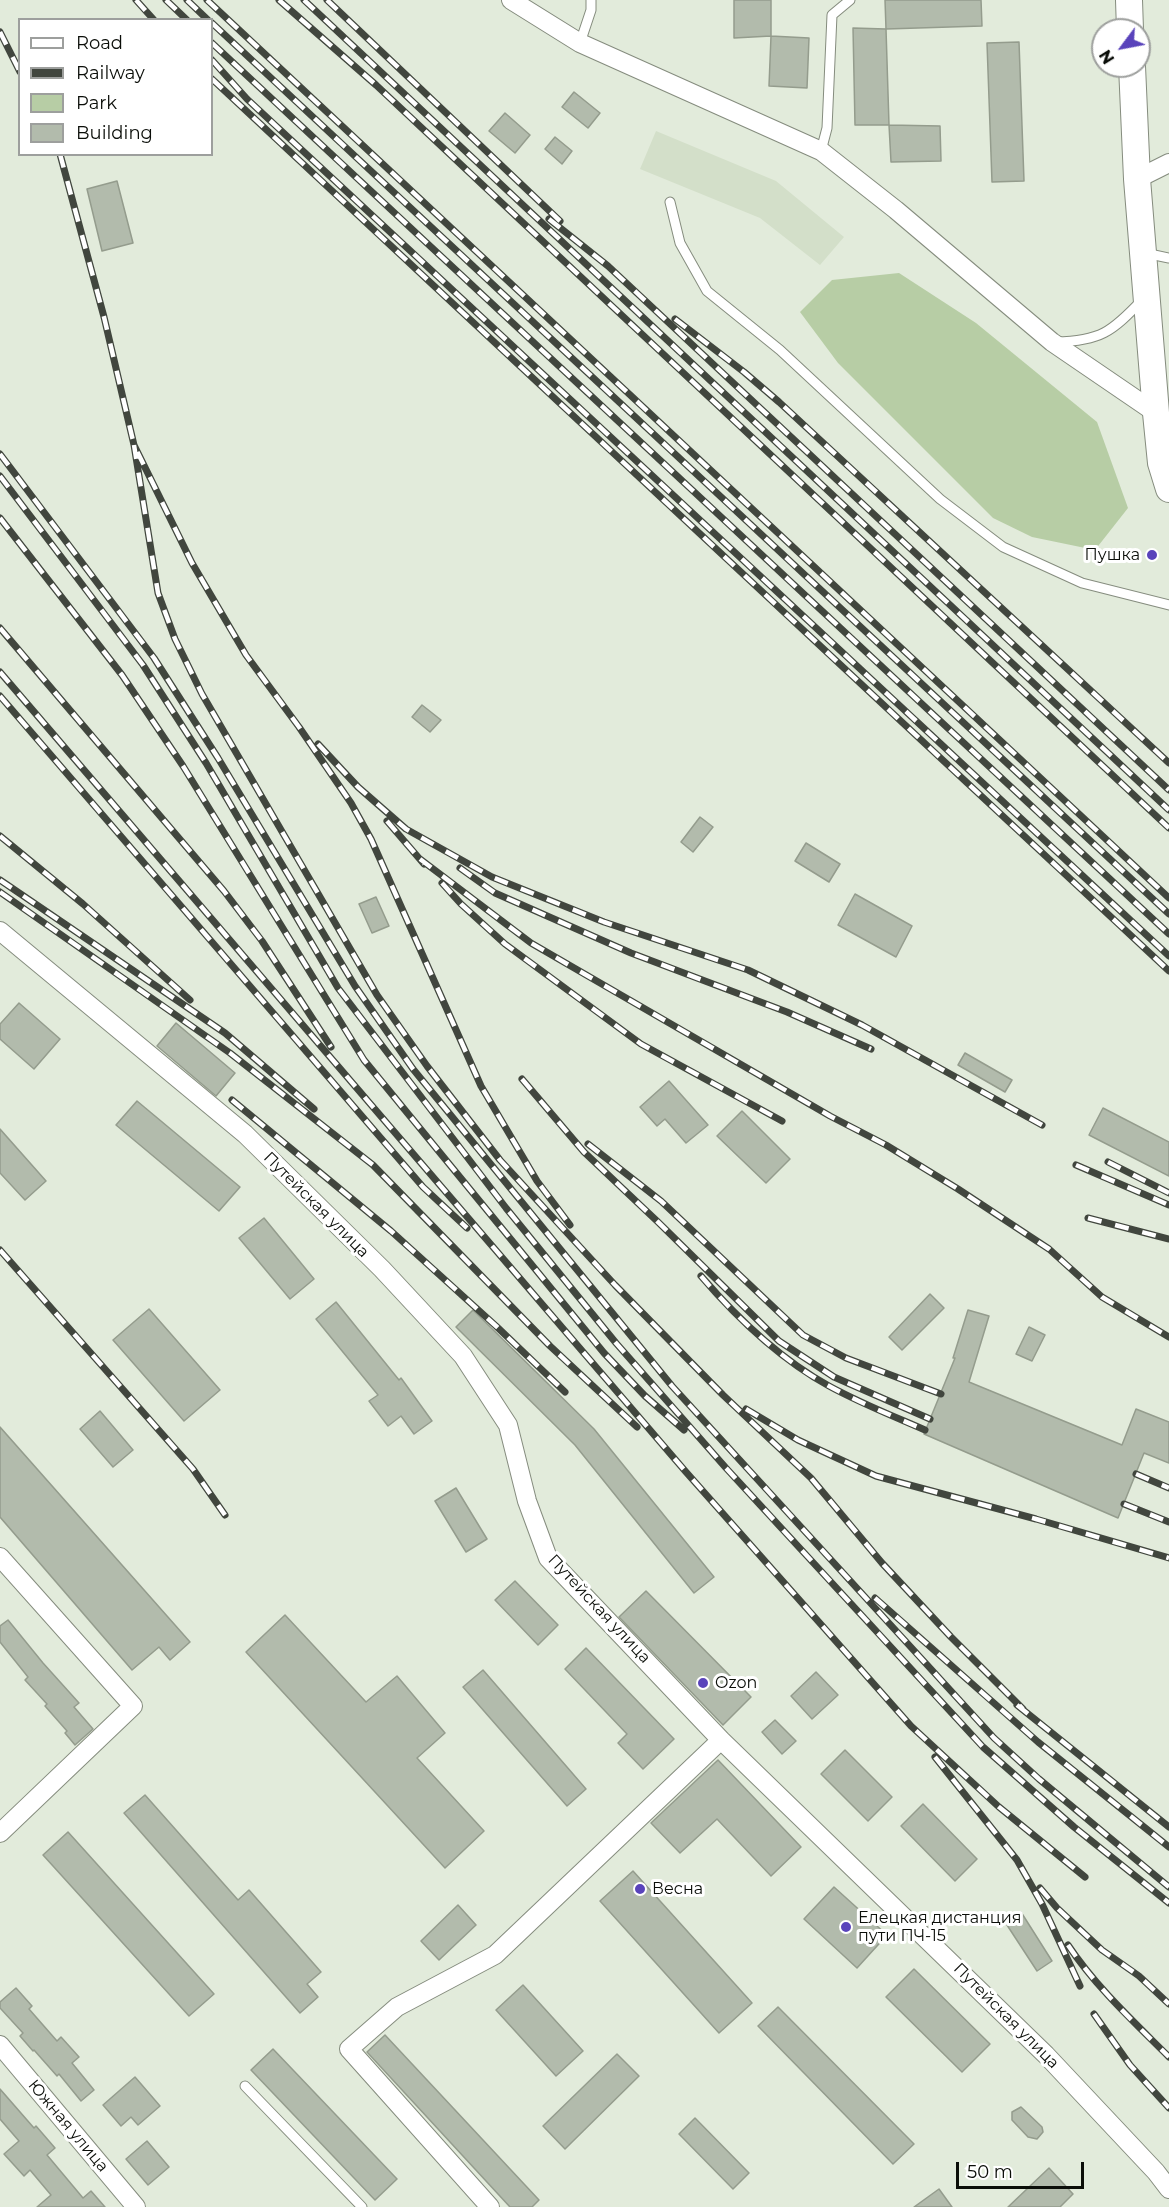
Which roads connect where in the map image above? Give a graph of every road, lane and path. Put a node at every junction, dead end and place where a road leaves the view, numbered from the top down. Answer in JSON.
{"nodes":[{"id":1,"x":511,"y":0,"type":"edge"},
{"id":2,"x":591,"y":0,"type":"edge"},
{"id":3,"x":850,"y":0,"type":"edge"},
{"id":4,"x":1129,"y":0,"type":"edge"},
{"id":5,"x":1130,"y":18,"type":"edge"},
{"id":6,"x":580,"y":43,"type":"junction"},
{"id":7,"x":1133,"y":78,"type":"edge"},
{"id":8,"x":821,"y":151,"type":"junction"},
{"id":9,"x":1169,"y":163,"type":"edge"},
{"id":10,"x":1137,"y":179,"type":"junction"},
{"id":11,"x":670,"y":202,"type":"dead end"},
{"id":12,"x":1144,"y":253,"type":"junction"},
{"id":13,"x":1169,"y":258,"type":"edge"},
{"id":14,"x":1147,"y":294,"type":"junction"},
{"id":15,"x":1052,"y":342,"type":"junction"},
{"id":16,"x":1156,"y":413,"type":"junction"},
{"id":17,"x":1169,"y":489,"type":"edge"},
{"id":18,"x":1169,"y":605,"type":"edge"},
{"id":19,"x":0,"y":931,"type":"edge"},
{"id":20,"x":0,"y":1557,"type":"edge"},
{"id":21,"x":721,"y":1740,"type":"junction"},
{"id":22,"x":0,"y":1833,"type":"edge"},
{"id":23,"x":0,"y":2045,"type":"edge"},
{"id":24,"x":245,"y":2086,"type":"dead end"},
{"id":25,"x":1169,"y":2189,"type":"edge"},
{"id":26,"x":135,"y":2207,"type":"edge"},
{"id":27,"x":362,"y":2207,"type":"edge"},
{"id":28,"x":490,"y":2207,"type":"edge"}],
"edges":[{"from":1,"to":6,"type":"street"},
{"from":2,"to":6,"type":"lane"},
{"from":3,"to":8,"type":"lane"},
{"from":4,"to":5,"type":"main road"},
{"from":6,"to":8,"type":"street"},
{"from":7,"to":10,"type":"main road"},
{"from":8,"to":15,"type":"street"},
{"from":9,"to":10,"type":"street"},
{"from":10,"to":12,"type":"main road"},
{"from":11,"to":18,"type":"lane"},
{"from":12,"to":13,"type":"lane"},
{"from":12,"to":14,"type":"main road"},
{"from":14,"to":15,"type":"lane"},
{"from":14,"to":16,"type":"main road"},
{"from":15,"to":16,"type":"street"},
{"from":16,"to":17,"type":"main road"},
{"from":19,"to":21,"type":"street","name":"Путейская улица"},
{"from":20,"to":22,"type":"street"},
{"from":21,"to":25,"type":"street","name":"Путейская улица"},
{"from":21,"to":28,"type":"street"},
{"from":23,"to":26,"type":"street","name":"Южная улица"},
{"from":24,"to":27,"type":"lane"}]}
